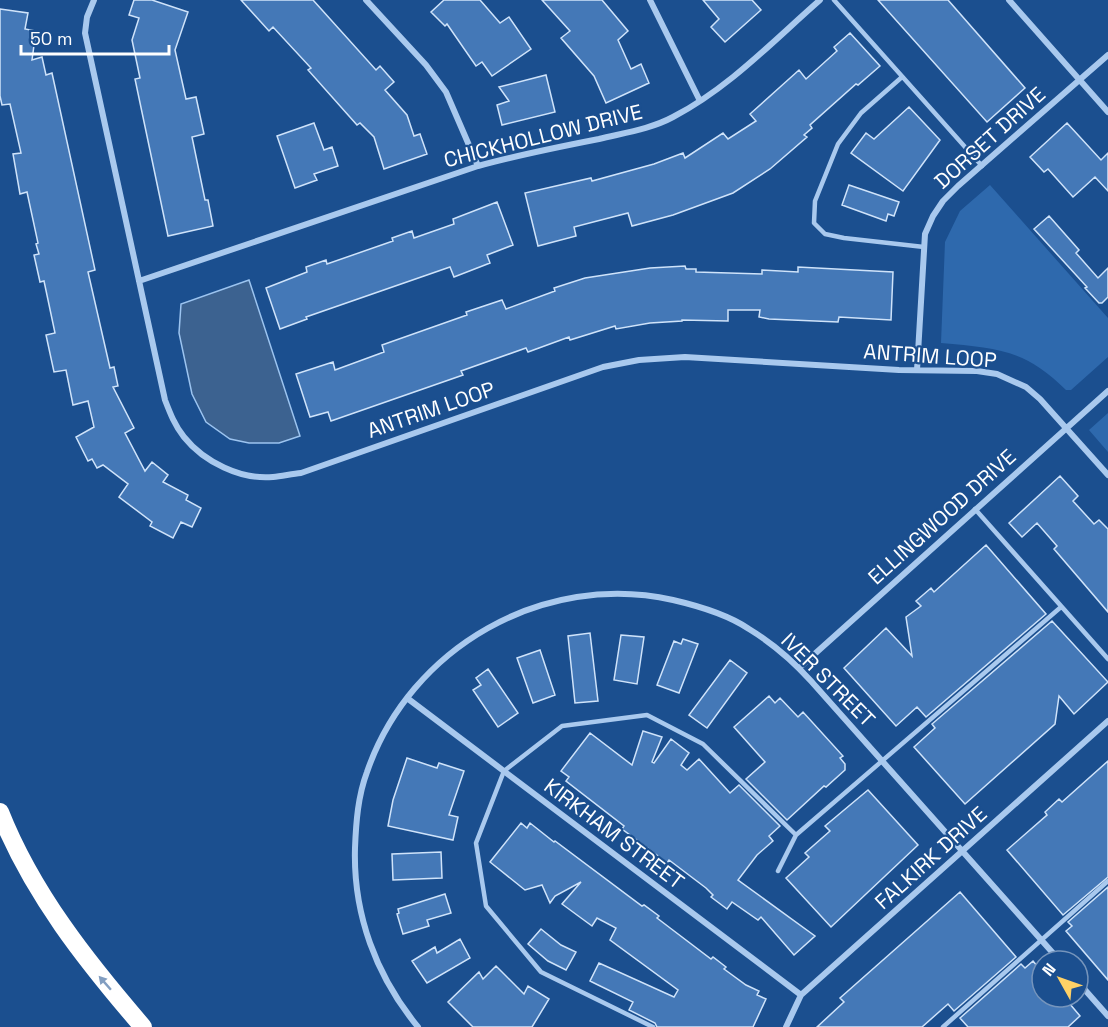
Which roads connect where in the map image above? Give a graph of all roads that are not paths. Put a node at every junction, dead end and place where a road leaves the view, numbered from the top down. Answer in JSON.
{"nodes":[{"id":1,"x":94,"y":0,"type":"edge"},
{"id":2,"x":366,"y":0,"type":"edge"},
{"id":3,"x":650,"y":0,"type":"edge"},
{"id":4,"x":820,"y":0,"type":"edge"},
{"id":5,"x":834,"y":0,"type":"edge"},
{"id":6,"x":1008,"y":0,"type":"edge"},
{"id":7,"x":1108,"y":55,"type":"edge"},
{"id":8,"x":902,"y":77,"type":"junction"},
{"id":9,"x":1080,"y":80,"type":"junction"},
{"id":10,"x":700,"y":101,"type":"junction"},
{"id":11,"x":1108,"y":112,"type":"edge"},
{"id":12,"x":478,"y":166,"type":"junction"},
{"id":13,"x":982,"y":166,"type":"junction"},
{"id":14,"x":924,"y":247,"type":"junction"},
{"id":15,"x":139,"y":281,"type":"junction"},
{"id":16,"x":917,"y":370,"type":"junction"},
{"id":17,"x":1108,"y":392,"type":"edge"},
{"id":18,"x":1066,"y":429,"type":"junction"},
{"id":19,"x":1108,"y":475,"type":"edge"},
{"id":20,"x":975,"y":509,"type":"junction"},
{"id":21,"x":1062,"y":607,"type":"junction"},
{"id":22,"x":1108,"y":660,"type":"edge"},
{"id":23,"x":799,"y":668,"type":"junction"},
{"id":24,"x":407,"y":698,"type":"junction"},
{"id":25,"x":1108,"y":721,"type":"edge"},
{"id":26,"x":883,"y":760,"type":"junction"},
{"id":27,"x":504,"y":771,"type":"junction"},
{"id":28,"x":0,"y":812,"type":"edge"},
{"id":29,"x":796,"y":835,"type":"junction"},
{"id":30,"x":963,"y":851,"type":"junction"},
{"id":31,"x":778,"y":871,"type":"dead end"},
{"id":32,"x":1108,"y":881,"type":"edge"},
{"id":33,"x":1042,"y":940,"type":"junction"},
{"id":34,"x":1050,"y":949,"type":"edge"},
{"id":35,"x":801,"y":995,"type":"junction"},
{"id":36,"x":1090,"y":996,"type":"edge"},
{"id":37,"x":1108,"y":1016,"type":"edge"},
{"id":38,"x":143,"y":1027,"type":"edge"},
{"id":39,"x":418,"y":1027,"type":"edge"},
{"id":40,"x":653,"y":1027,"type":"edge"},
{"id":41,"x":786,"y":1027,"type":"edge"},
{"id":42,"x":943,"y":1027,"type":"edge"}],
"edges":[{"from":1,"to":15,"type":"street","name":"ANTRIM LOOP"},
{"from":2,"to":12,"type":"street"},
{"from":3,"to":10,"type":"street"},
{"from":4,"to":10,"type":"street","name":"CHICKHOLLOW DRIVE"},
{"from":5,"to":8,"type":"lane"},
{"from":6,"to":9,"type":"street"},
{"from":7,"to":9,"type":"street","name":"DORSET DRIVE"},
{"from":8,"to":13,"type":"lane"},
{"from":8,"to":14,"type":"lane"},
{"from":9,"to":11,"type":"street"},
{"from":9,"to":13,"type":"street","name":"DORSET DRIVE"},
{"from":10,"to":12,"type":"street","name":"CHICKHOLLOW DRIVE"},
{"from":12,"to":15,"type":"street","name":"CHICKHOLLOW DRIVE"},
{"from":13,"to":14,"type":"street","name":"DORSET DRIVE"},
{"from":14,"to":16,"type":"street","name":"DORSET DRIVE"},
{"from":15,"to":16,"type":"street","name":"ANTRIM LOOP"},
{"from":16,"to":18,"type":"street","name":"ANTRIM LOOP"},
{"from":17,"to":18,"type":"street","name":"ELLINGWOOD DRIVE"},
{"from":18,"to":19,"type":"street","name":"ANTRIM LOOP"},
{"from":18,"to":20,"type":"street","name":"ELLINGWOOD DRIVE"},
{"from":20,"to":21,"type":"lane"},
{"from":20,"to":23,"type":"street","name":"ELLINGWOOD DRIVE"},
{"from":21,"to":22,"type":"lane"},
{"from":21,"to":26,"type":"lane"},
{"from":23,"to":24,"type":"street","name":"IVER STREET"},
{"from":23,"to":26,"type":"street","name":"IVER STREET"},
{"from":24,"to":27,"type":"street","name":"KIRKHAM STREET"},
{"from":24,"to":39,"type":"street","name":"IVER STREET"},
{"from":25,"to":30,"type":"street","name":"FALKIRK DRIVE"},
{"from":26,"to":29,"type":"lane"},
{"from":26,"to":30,"type":"street","name":"IVER STREET"},
{"from":27,"to":29,"type":"lane"},
{"from":27,"to":35,"type":"street","name":"KIRKHAM STREET"},
{"from":27,"to":40,"type":"lane"},
{"from":38,"to":28,"type":"highway","one_way":true},
{"from":29,"to":31,"type":"lane"},
{"from":30,"to":33,"type":"street","name":"IVER STREET"},
{"from":30,"to":35,"type":"street","name":"FALKIRK DRIVE"},
{"from":32,"to":33,"type":"lane"},
{"from":33,"to":34,"type":"street","name":"IVER STREET"},
{"from":33,"to":42,"type":"lane"},
{"from":35,"to":41,"type":"street","name":"FALKIRK DRIVE"},
{"from":36,"to":37,"type":"street"}]}
